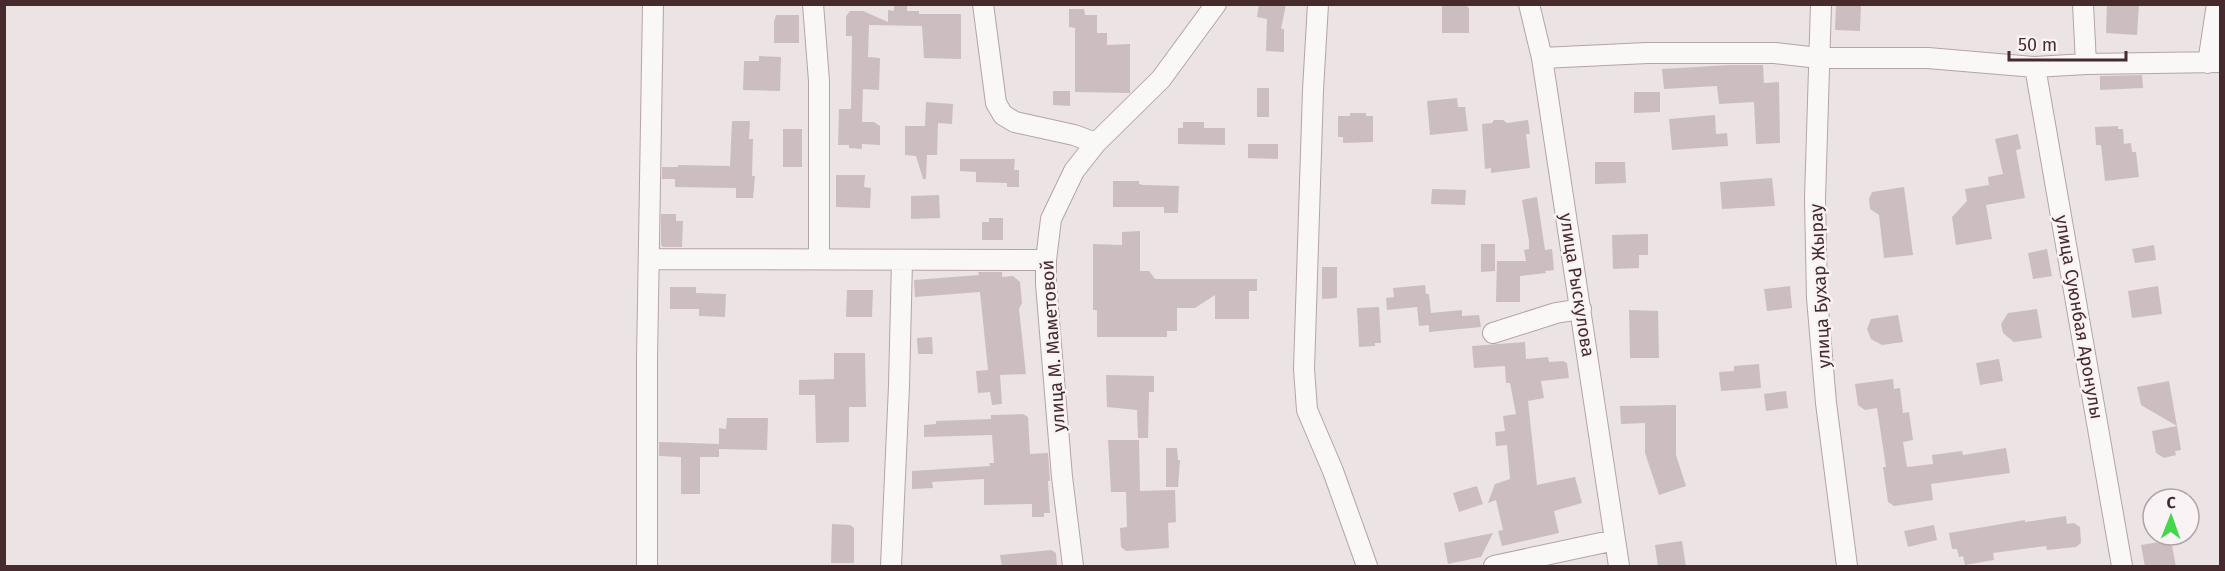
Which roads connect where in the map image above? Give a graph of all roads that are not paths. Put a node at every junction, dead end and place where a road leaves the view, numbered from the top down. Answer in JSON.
{"nodes":[{"id":1,"x":653,"y":4,"type":"edge"},
{"id":2,"x":813,"y":4,"type":"edge"},
{"id":3,"x":983,"y":4,"type":"edge"},
{"id":4,"x":1216,"y":4,"type":"edge"},
{"id":5,"x":1318,"y":4,"type":"edge"},
{"id":6,"x":1529,"y":4,"type":"edge"},
{"id":7,"x":1821,"y":4,"type":"edge"},
{"id":8,"x":2083,"y":4,"type":"edge"},
{"id":9,"x":2217,"y":4,"type":"edge"},
{"id":10,"x":1542,"y":58,"type":"junction"},
{"id":11,"x":1819,"y":58,"type":"junction"},
{"id":12,"x":2214,"y":62,"type":"edge"},
{"id":13,"x":2086,"y":64,"type":"junction"},
{"id":14,"x":2035,"y":67,"type":"junction"},
{"id":15,"x":1096,"y":142,"type":"junction"},
{"id":16,"x":819,"y":259,"type":"junction"},
{"id":17,"x":649,"y":260,"type":"junction"},
{"id":18,"x":902,"y":260,"type":"junction"},
{"id":19,"x":1046,"y":260,"type":"junction"},
{"id":20,"x":1581,"y":309,"type":"junction"},
{"id":21,"x":1493,"y":333,"type":"dead end"},
{"id":22,"x":1615,"y":540,"type":"junction"},
{"id":23,"x":647,"y":567,"type":"edge"},
{"id":24,"x":891,"y":567,"type":"edge"},
{"id":25,"x":1072,"y":567,"type":"edge"},
{"id":26,"x":1367,"y":567,"type":"edge"},
{"id":27,"x":1494,"y":567,"type":"edge"},
{"id":28,"x":1619,"y":567,"type":"edge"},
{"id":29,"x":1847,"y":567,"type":"edge"},
{"id":30,"x":2122,"y":567,"type":"edge"}],
"edges":[{"from":1,"to":17,"type":"street"},
{"from":2,"to":16,"type":"street"},
{"from":3,"to":15,"type":"street"},
{"from":4,"to":15,"type":"street","name":"улица М. Маметовой"},
{"from":5,"to":26,"type":"street"},
{"from":6,"to":10,"type":"street","name":"улица Рыскулова"},
{"from":7,"to":11,"type":"street","name":"улица Бухар Жырау"},
{"from":8,"to":13,"type":"street"},
{"from":9,"to":12,"type":"street"},
{"from":10,"to":11,"type":"street"},
{"from":10,"to":20,"type":"street","name":"улица Рыскулова"},
{"from":11,"to":14,"type":"street"},
{"from":11,"to":29,"type":"street","name":"улица Бухар Жырау"},
{"from":12,"to":13,"type":"street"},
{"from":13,"to":14,"type":"street"},
{"from":14,"to":30,"type":"street","name":"улица Суюнбая Аронулы"},
{"from":15,"to":19,"type":"street","name":"улица М. Маметовой"},
{"from":16,"to":17,"type":"street"},
{"from":16,"to":18,"type":"street"},
{"from":17,"to":23,"type":"street"},
{"from":18,"to":19,"type":"street"},
{"from":18,"to":24,"type":"street"},
{"from":19,"to":25,"type":"street","name":"улица М. Маметовой"},
{"from":20,"to":21,"type":"street"},
{"from":20,"to":22,"type":"street","name":"улица Рыскулова"},
{"from":22,"to":27,"type":"street"},
{"from":22,"to":28,"type":"street","name":"улица Рыскулова"}]}
